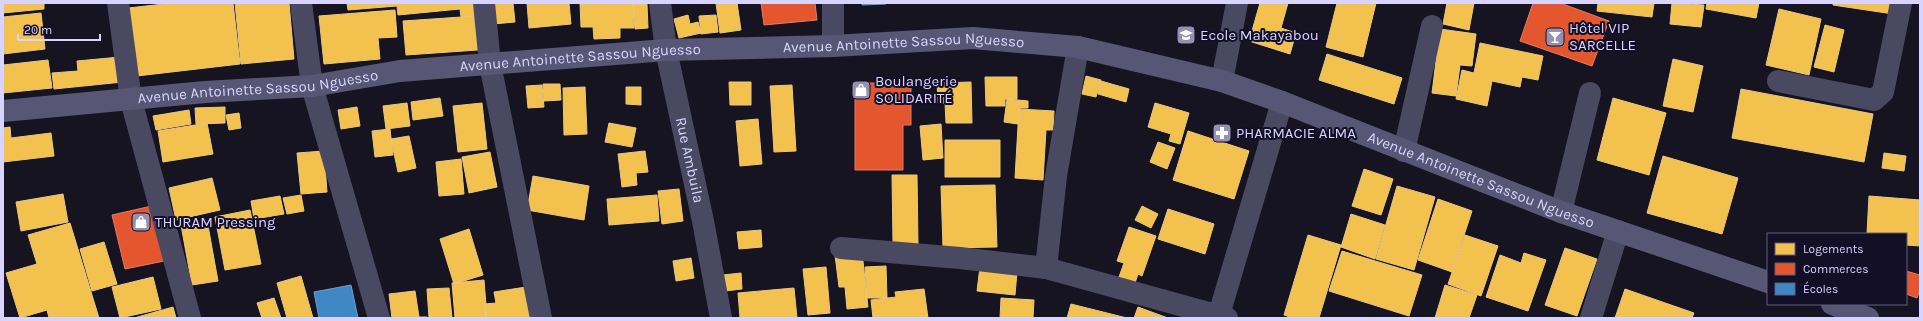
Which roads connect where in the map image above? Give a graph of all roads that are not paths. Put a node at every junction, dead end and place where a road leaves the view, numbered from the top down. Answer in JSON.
{"nodes":[{"id":1,"x":118,"y":3,"type":"edge"},
{"id":2,"x":302,"y":3,"type":"edge"},
{"id":3,"x":484,"y":3,"type":"edge"},
{"id":4,"x":660,"y":3,"type":"edge"},
{"id":5,"x":833,"y":3,"type":"edge"},
{"id":6,"x":1236,"y":3,"type":"edge"},
{"id":7,"x":1901,"y":3,"type":"edge"},
{"id":8,"x":1432,"y":26,"type":"dead end"},
{"id":9,"x":833,"y":46,"type":"junction"},
{"id":10,"x":1078,"y":47,"type":"junction"},
{"id":11,"x":666,"y":50,"type":"junction"},
{"id":12,"x":490,"y":64,"type":"junction"},
{"id":13,"x":1222,"y":81,"type":"junction"},
{"id":14,"x":1778,"y":81,"type":"dead end"},
{"id":15,"x":312,"y":86,"type":"junction"},
{"id":16,"x":1590,"y":93,"type":"dead end"},
{"id":17,"x":131,"y":100,"type":"junction"},
{"id":18,"x":1282,"y":102,"type":"junction"},
{"id":19,"x":3,"y":111,"type":"edge"},
{"id":20,"x":1404,"y":151,"type":"junction"},
{"id":21,"x":1561,"y":212,"type":"junction"},
{"id":22,"x":1618,"y":231,"type":"junction"},
{"id":23,"x":840,"y":248,"type":"dead end"},
{"id":24,"x":1046,"y":268,"type":"junction"},
{"id":25,"x":1767,"y":282,"type":"edge"},
{"id":26,"x":1834,"y":305,"type":"edge"},
{"id":27,"x":1221,"y":317,"type":"edge"},
{"id":28,"x":1863,"y":317,"type":"edge"},
{"id":29,"x":190,"y":318,"type":"edge"},
{"id":30,"x":379,"y":318,"type":"edge"},
{"id":31,"x":541,"y":318,"type":"edge"},
{"id":32,"x":721,"y":318,"type":"edge"},
{"id":33,"x":1591,"y":318,"type":"edge"}],
"edges":[{"from":1,"to":17,"type":"street"},
{"from":2,"to":15,"type":"street"},
{"from":3,"to":12,"type":"street"},
{"from":4,"to":11,"type":"street","name":"Rue Ambuila"},
{"from":5,"to":9,"type":"street"},
{"from":6,"to":13,"type":"street"},
{"from":7,"to":14,"type":"street"},
{"from":8,"to":20,"type":"street"},
{"from":9,"to":10,"type":"street","name":"Avenue Antoinette Sassou Nguesso"},
{"from":9,"to":11,"type":"street","name":"Avenue Antoinette Sassou Nguesso"},
{"from":10,"to":13,"type":"street","name":"Avenue Antoinette Sassou Nguesso"},
{"from":10,"to":24,"type":"street"},
{"from":11,"to":12,"type":"street","name":"Avenue Antoinette Sassou Nguesso"},
{"from":11,"to":32,"type":"street","name":"Rue Ambuila"},
{"from":12,"to":15,"type":"street","name":"Avenue Antoinette Sassou Nguesso"},
{"from":12,"to":31,"type":"street"},
{"from":13,"to":18,"type":"street","name":"Avenue Antoinette Sassou Nguesso"},
{"from":15,"to":17,"type":"street","name":"Avenue Antoinette Sassou Nguesso"},
{"from":15,"to":30,"type":"street"},
{"from":16,"to":21,"type":"street"},
{"from":17,"to":19,"type":"street","name":"Avenue Antoinette Sassou Nguesso"},
{"from":17,"to":29,"type":"street"},
{"from":18,"to":20,"type":"street","name":"Avenue Antoinette Sassou Nguesso"},
{"from":18,"to":27,"type":"street"},
{"from":20,"to":21,"type":"street","name":"Avenue Antoinette Sassou Nguesso"},
{"from":21,"to":22,"type":"street","name":"Avenue Antoinette Sassou Nguesso"},
{"from":22,"to":25,"type":"street","name":"Avenue Antoinette Sassou Nguesso"},
{"from":22,"to":33,"type":"street"},
{"from":23,"to":24,"type":"street"},
{"from":24,"to":27,"type":"street"},
{"from":26,"to":28,"type":"street"}]}
